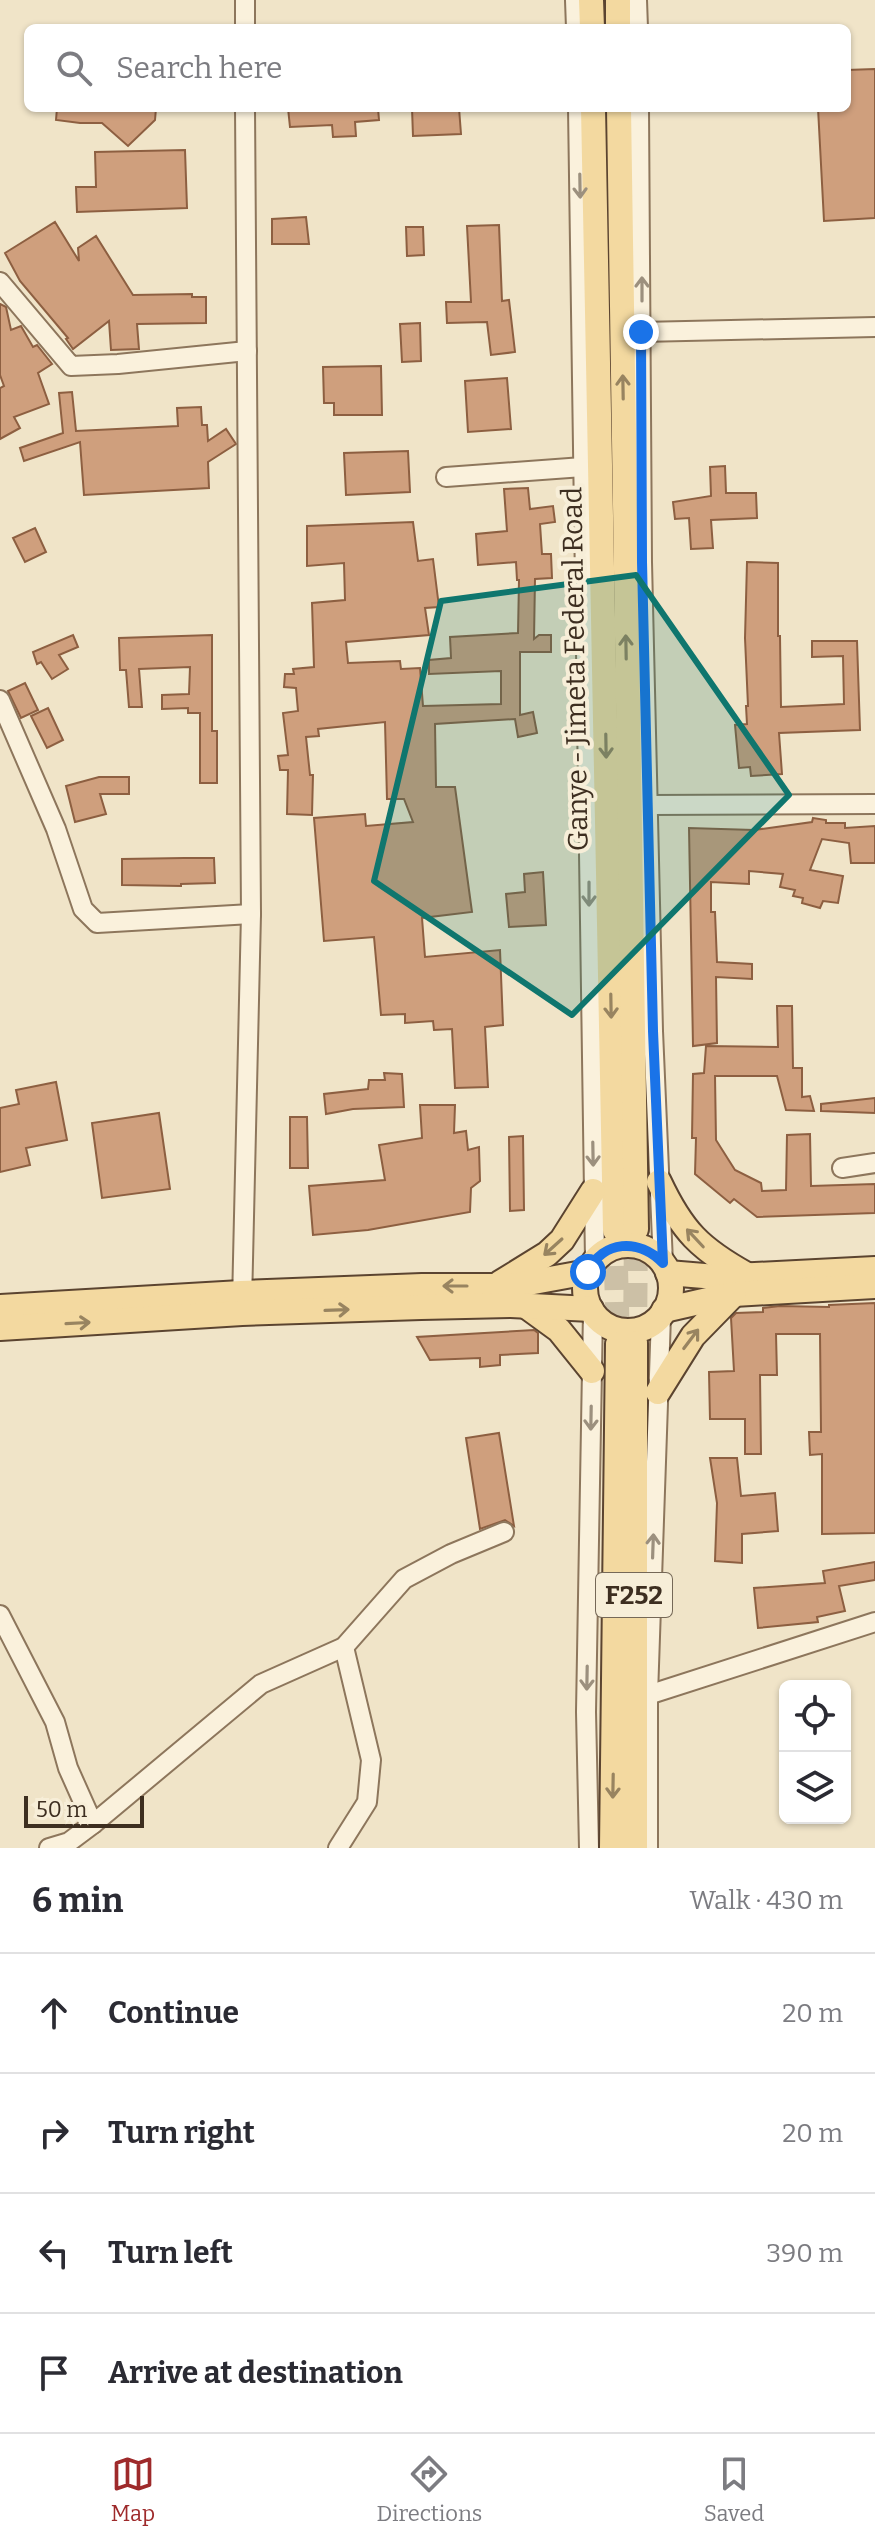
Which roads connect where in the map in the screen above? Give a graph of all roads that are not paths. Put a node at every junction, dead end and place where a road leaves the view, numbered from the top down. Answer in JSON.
{"nodes":[{"id":1,"x":245,"y":0,"type":"edge"},
{"id":2,"x":575,"y":0,"type":"edge"},
{"id":3,"x":591,"y":0,"type":"edge"},
{"id":4,"x":618,"y":0,"type":"edge"},
{"id":5,"x":637,"y":0,"type":"edge"},
{"id":6,"x":245,"y":24,"type":"edge"},
{"id":7,"x":576,"y":24,"type":"edge"},
{"id":8,"x":592,"y":24,"type":"edge"},
{"id":9,"x":618,"y":24,"type":"edge"},
{"id":10,"x":638,"y":24,"type":"edge"},
{"id":11,"x":245,"y":112,"type":"edge"},
{"id":12,"x":578,"y":112,"type":"edge"},
{"id":13,"x":593,"y":112,"type":"edge"},
{"id":14,"x":619,"y":112,"type":"edge"},
{"id":15,"x":639,"y":112,"type":"edge"},
{"id":16,"x":0,"y":282,"type":"edge"},
{"id":17,"x":875,"y":327,"type":"edge"},
{"id":18,"x":641,"y":332,"type":"junction"},
{"id":19,"x":247,"y":351,"type":"junction"},
{"id":20,"x":583,"y":467,"type":"junction"},
{"id":21,"x":446,"y":477,"type":"dead end"},
{"id":22,"x":0,"y":700,"type":"edge"},
{"id":23,"x":875,"y":804,"type":"edge"},
{"id":24,"x":650,"y":805,"type":"junction"},
{"id":25,"x":251,"y":914,"type":"junction"},
{"id":26,"x":875,"y":1163,"type":"edge"},
{"id":27,"x":842,"y":1168,"type":"dead end"},
{"id":28,"x":659,"y":1182,"type":"junction"},
{"id":29,"x":593,"y":1191,"type":"junction"},
{"id":30,"x":591,"y":1266,"type":"junction"},
{"id":31,"x":665,"y":1268,"type":"junction"},
{"id":32,"x":875,"y":1269,"type":"edge"},
{"id":33,"x":742,"y":1285,"type":"junction"},
{"id":34,"x":497,"y":1286,"type":"junction"},
{"id":35,"x":875,"y":1286,"type":"edge"},
{"id":36,"x":242,"y":1303,"type":"junction"},
{"id":37,"x":524,"y":1305,"type":"junction"},
{"id":38,"x":0,"y":1307,"type":"edge"},
{"id":39,"x":592,"y":1311,"type":"junction"},
{"id":40,"x":662,"y":1313,"type":"junction"},
{"id":41,"x":0,"y":1328,"type":"edge"},
{"id":42,"x":592,"y":1371,"type":"junction"},
{"id":43,"x":658,"y":1392,"type":"junction"},
{"id":44,"x":504,"y":1532,"type":"dead end"},
{"id":45,"x":0,"y":1615,"type":"edge"},
{"id":46,"x":875,"y":1622,"type":"edge"},
{"id":47,"x":344,"y":1647,"type":"junction"},
{"id":48,"x":648,"y":1695,"type":"junction"},
{"id":49,"x":93,"y":1824,"type":"junction"},
{"id":50,"x":77,"y":1845,"type":"edge"},
{"id":51,"x":49,"y":1848,"type":"edge"},
{"id":52,"x":338,"y":1848,"type":"edge"},
{"id":53,"x":589,"y":1848,"type":"edge"},
{"id":54,"x":612,"y":1848,"type":"edge"},
{"id":55,"x":635,"y":1848,"type":"edge"},
{"id":56,"x":648,"y":1848,"type":"edge"}],
"edges":[{"from":1,"to":6,"type":"street"},
{"from":2,"to":7,"type":"street"},
{"from":3,"to":8,"type":"main road"},
{"from":4,"to":9,"type":"main road"},
{"from":5,"to":10,"type":"street"},
{"from":11,"to":19,"type":"street"},
{"from":12,"to":20,"type":"street","one_way":true},
{"from":13,"to":14,"type":"main road","name":"Ganye - Jimeta Federal Road","one_way":true},
{"from":18,"to":15,"type":"street","one_way":true},
{"from":16,"to":19,"type":"street"},
{"from":17,"to":18,"type":"street"},
{"from":18,"to":24,"type":"street"},
{"from":19,"to":25,"type":"street"},
{"from":20,"to":21,"type":"street"},
{"from":20,"to":29,"type":"street","one_way":true},
{"from":22,"to":25,"type":"street"},
{"from":23,"to":24,"type":"street"},
{"from":24,"to":28,"type":"street"},
{"from":25,"to":36,"type":"street"},
{"from":26,"to":27,"type":"street"},
{"from":28,"to":31,"type":"street"},
{"from":33,"to":28,"type":"main road","one_way":true},
{"from":29,"to":30,"type":"street"},
{"from":29,"to":34,"type":"main road","one_way":true},
{"from":30,"to":31,"type":"main road"},
{"from":30,"to":34,"type":"main road"},
{"from":30,"to":39,"type":"main road"},
{"from":31,"to":33,"type":"main road"},
{"from":31,"to":40,"type":"main road"},
{"from":32,"to":33,"type":"main road"},
{"from":33,"to":35,"type":"main road"},
{"from":33,"to":40,"type":"main road"},
{"from":43,"to":33,"type":"main road","one_way":true},
{"from":34,"to":36,"type":"main road","one_way":true},
{"from":36,"to":37,"type":"main road","one_way":true},
{"from":36,"to":38,"type":"main road"},
{"from":41,"to":36,"type":"main road","one_way":true},
{"from":37,"to":39,"type":"main road"},
{"from":37,"to":42,"type":"main road"},
{"from":39,"to":40,"type":"main road"},
{"from":39,"to":42,"type":"street"},
{"from":40,"to":43,"type":"street"},
{"from":42,"to":53,"type":"street","one_way":true},
{"from":48,"to":43,"type":"street","one_way":true},
{"from":44,"to":47,"type":"street"},
{"from":45,"to":49,"type":"street"},
{"from":46,"to":48,"type":"street"},
{"from":47,"to":49,"type":"street"},
{"from":47,"to":52,"type":"street"},
{"from":48,"to":56,"type":"street"},
{"from":49,"to":50,"type":"street"},
{"from":50,"to":51,"type":"street"},
{"from":55,"to":54,"type":"main road","number":"F252","one_way":true}]}
